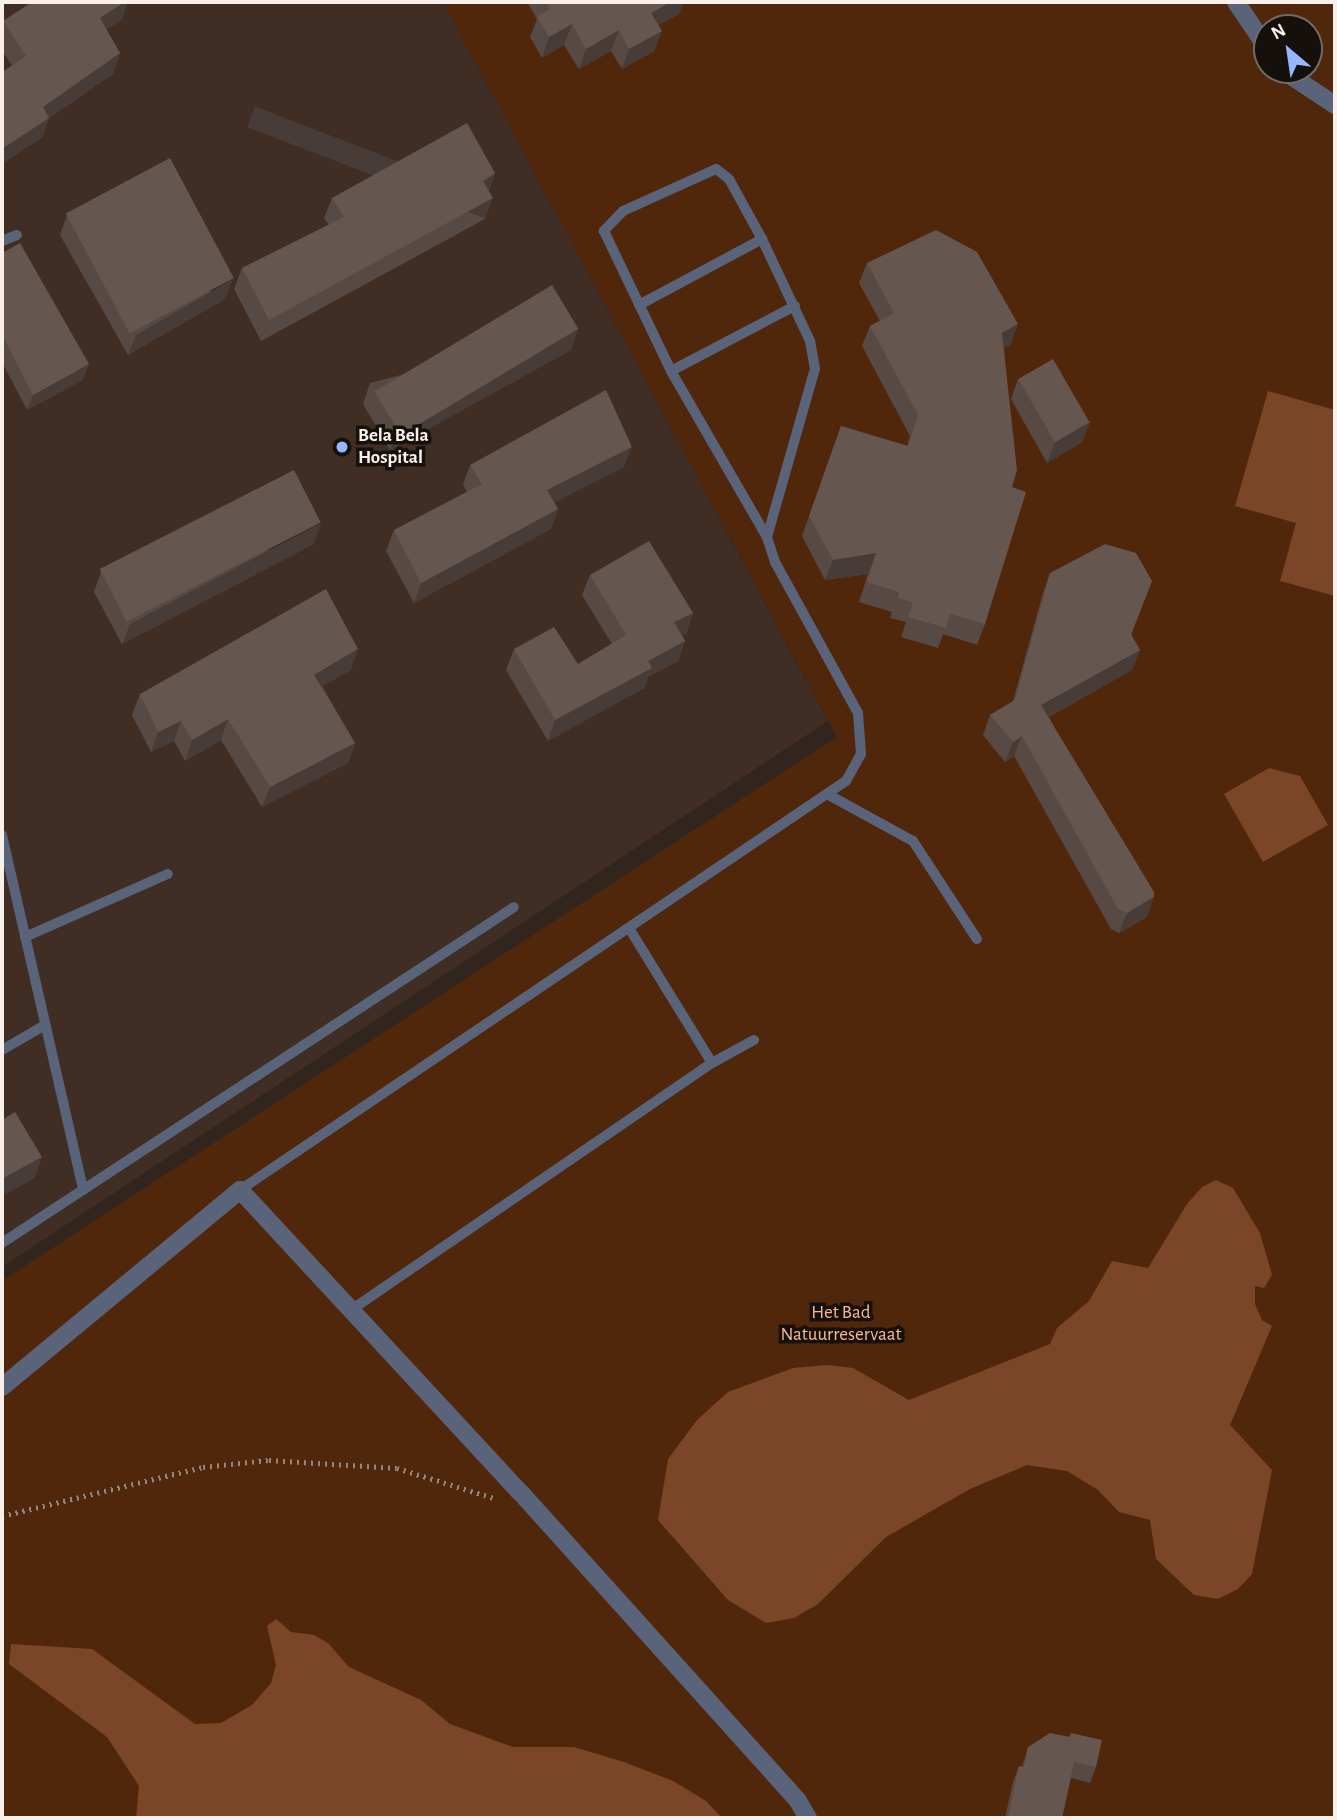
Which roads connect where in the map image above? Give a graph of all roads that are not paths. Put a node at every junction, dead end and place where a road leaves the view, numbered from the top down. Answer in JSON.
{"nodes":[{"id":1,"x":1236,"y":2,"type":"edge"},
{"id":2,"x":1253,"y":27,"type":"edge"},
{"id":3,"x":1303,"y":84,"type":"edge"},
{"id":4,"x":1335,"y":105,"type":"edge"},
{"id":5,"x":17,"y":234,"type":"dead end"},
{"id":6,"x":762,"y":239,"type":"junction"},
{"id":7,"x":2,"y":241,"type":"edge"},
{"id":8,"x":639,"y":305,"type":"junction"},
{"id":9,"x":795,"y":306,"type":"junction"},
{"id":10,"x":671,"y":371,"type":"junction"},
{"id":11,"x":767,"y":537,"type":"junction"},
{"id":12,"x":827,"y":794,"type":"junction"},
{"id":13,"x":2,"y":835,"type":"edge"},
{"id":14,"x":168,"y":874,"type":"dead end"},
{"id":15,"x":514,"y":907,"type":"dead end"},
{"id":16,"x":629,"y":928,"type":"junction"},
{"id":17,"x":25,"y":937,"type":"junction"},
{"id":18,"x":977,"y":939,"type":"dead end"},
{"id":19,"x":45,"y":1025,"type":"junction"},
{"id":20,"x":754,"y":1040,"type":"dead end"},
{"id":21,"x":2,"y":1050,"type":"edge"},
{"id":22,"x":712,"y":1063,"type":"junction"},
{"id":23,"x":83,"y":1189,"type":"junction"},
{"id":24,"x":240,"y":1190,"type":"junction"},
{"id":25,"x":2,"y":1243,"type":"edge"},
{"id":26,"x":351,"y":1310,"type":"junction"},
{"id":27,"x":2,"y":1387,"type":"edge"},
{"id":28,"x":808,"y":1818,"type":"edge"}],
"edges":[{"from":1,"to":2,"type":"street"},
{"from":3,"to":4,"type":"street"},
{"from":5,"to":7,"type":"lane"},
{"from":6,"to":8,"type":"lane"},
{"from":6,"to":8,"type":"lane"},
{"from":6,"to":9,"type":"lane"},
{"from":8,"to":10,"type":"lane"},
{"from":9,"to":10,"type":"lane"},
{"from":9,"to":11,"type":"lane"},
{"from":10,"to":11,"type":"lane"},
{"from":11,"to":12,"type":"lane"},
{"from":12,"to":16,"type":"lane"},
{"from":12,"to":18,"type":"lane"},
{"from":13,"to":17,"type":"lane"},
{"from":14,"to":17,"type":"lane"},
{"from":15,"to":23,"type":"lane"},
{"from":16,"to":22,"type":"lane"},
{"from":16,"to":24,"type":"lane"},
{"from":17,"to":19,"type":"lane"},
{"from":19,"to":21,"type":"lane"},
{"from":19,"to":23,"type":"lane"},
{"from":20,"to":22,"type":"lane"},
{"from":22,"to":26,"type":"lane"},
{"from":23,"to":25,"type":"lane"},
{"from":24,"to":26,"type":"street"},
{"from":24,"to":27,"type":"street"},
{"from":26,"to":28,"type":"street"}]}
